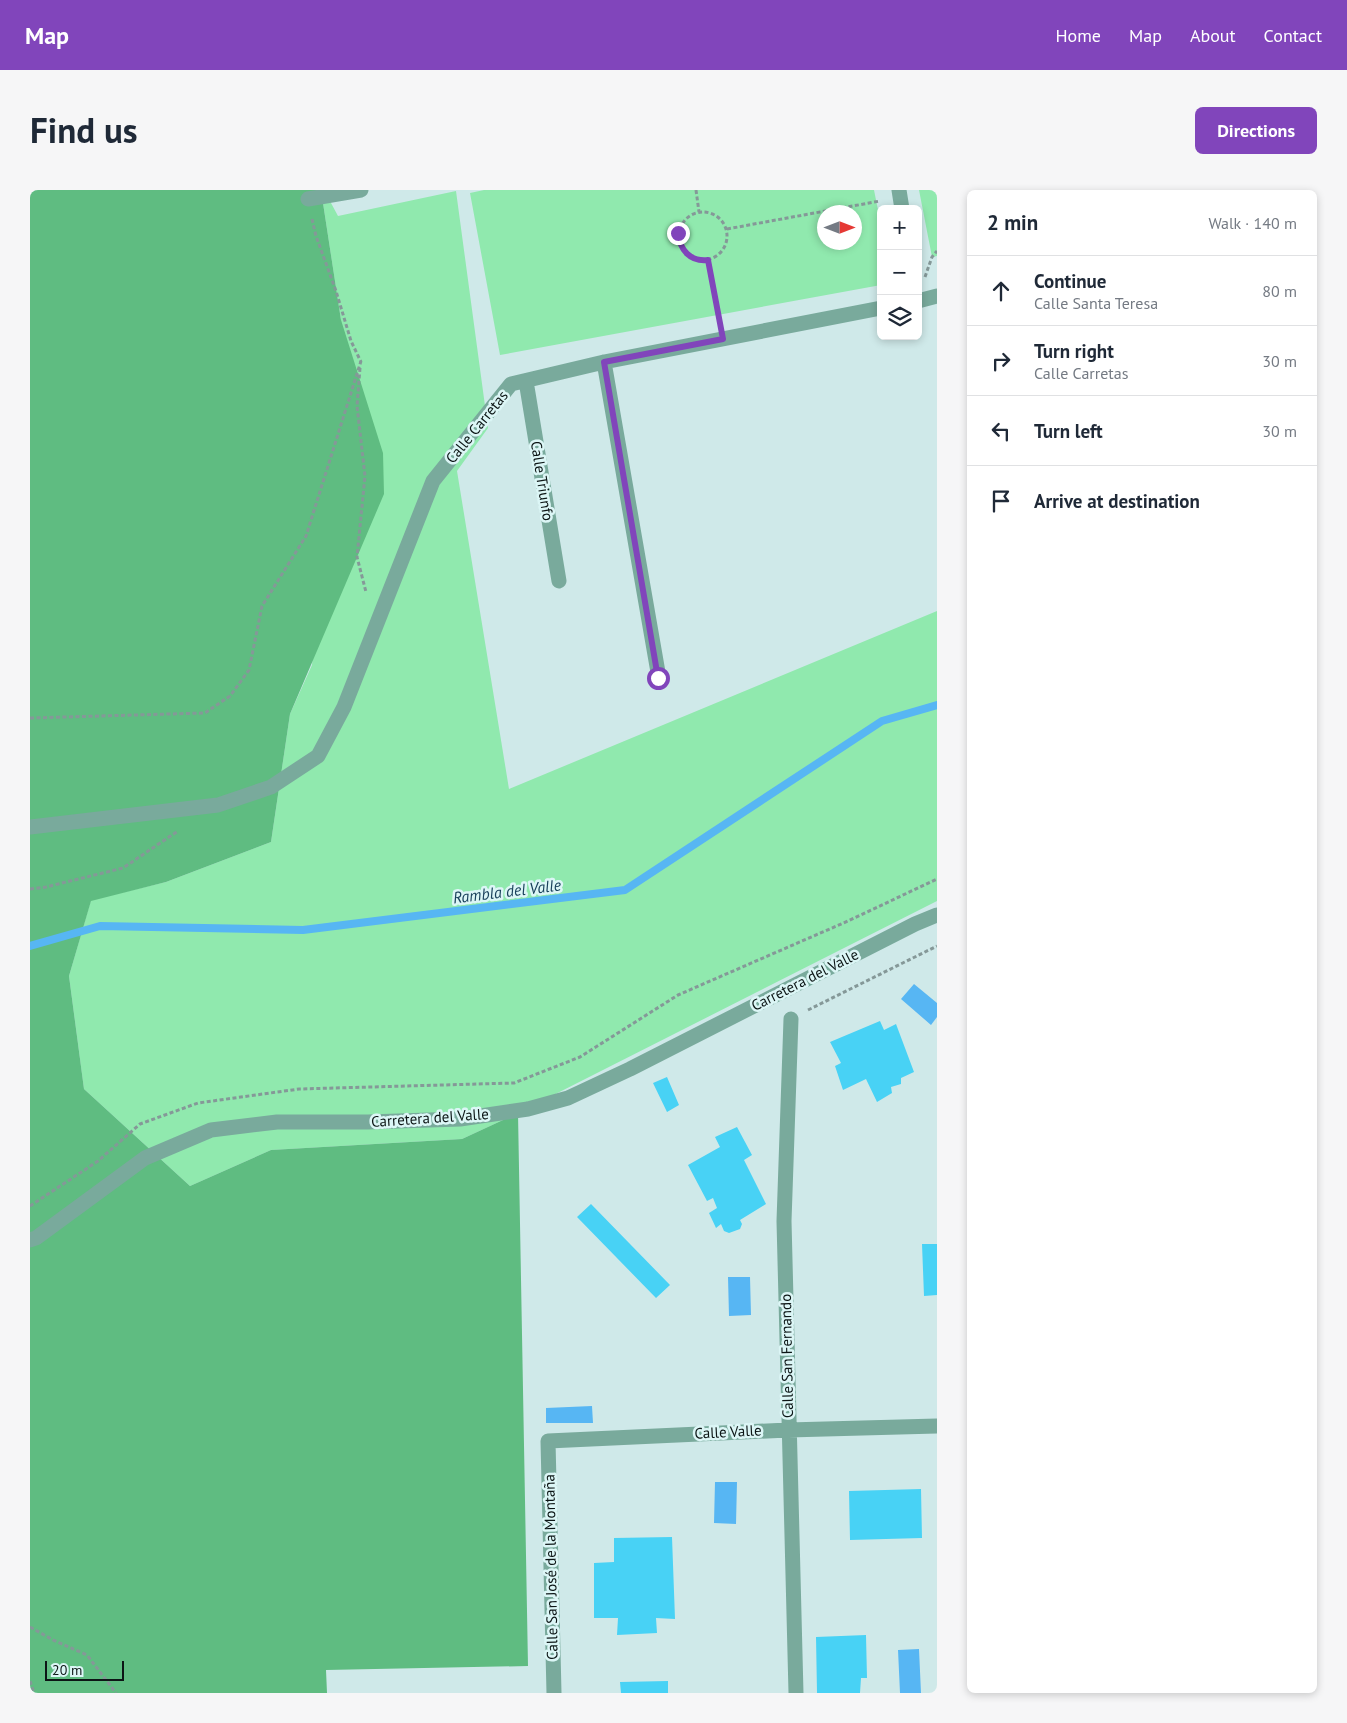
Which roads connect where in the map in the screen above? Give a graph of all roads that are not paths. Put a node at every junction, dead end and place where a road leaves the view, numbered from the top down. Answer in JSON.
{"nodes":[{"id":1,"x":362,"y":190,"type":"edge"},
{"id":2,"x":308,"y":199,"type":"road end"},
{"id":3,"x":937,"y":296,"type":"edge"},
{"id":4,"x":922,"y":300,"type":"edge"},
{"id":5,"x":877,"y":309,"type":"edge"},
{"id":6,"x":604,"y":362,"type":"junction"},
{"id":7,"x":526,"y":381,"type":"junction"},
{"id":8,"x":559,"y":581,"type":"dead end"},
{"id":9,"x":658,"y":678,"type":"dead end"},
{"id":10,"x":30,"y":827,"type":"edge"},
{"id":11,"x":937,"y":915,"type":"edge"},
{"id":12,"x":791,"y":1019,"type":"road end"},
{"id":13,"x":30,"y":1240,"type":"edge"},
{"id":14,"x":937,"y":1426,"type":"edge"},
{"id":15,"x":788,"y":1430,"type":"junction"},
{"id":16,"x":548,"y":1441,"type":"joint"},
{"id":17,"x":554,"y":1693,"type":"edge"},
{"id":18,"x":796,"y":1693,"type":"edge"}],
"edges":[{"from":1,"to":2,"type":"street"},
{"from":3,"to":4,"type":"street"},
{"from":5,"to":6,"type":"street","name":"Calle Carretas"},
{"from":6,"to":7,"type":"street","name":"Calle Carretas"},
{"from":6,"to":9,"type":"street"},
{"from":7,"to":8,"type":"street","name":"Calle Triunfo"},
{"from":7,"to":10,"type":"street","name":"Calle Carretas"},
{"from":11,"to":13,"type":"street","name":"Carretera del Valle"},
{"from":12,"to":15,"type":"street","name":"Calle San Fernando"},
{"from":14,"to":15,"type":"street","name":"Calle Valle"},
{"from":15,"to":16,"type":"street","name":"Calle Valle"},
{"from":15,"to":18,"type":"street","name":"Calle San Fernando"},
{"from":16,"to":17,"type":"street","name":"Calle San José de la Montaña"}]}
